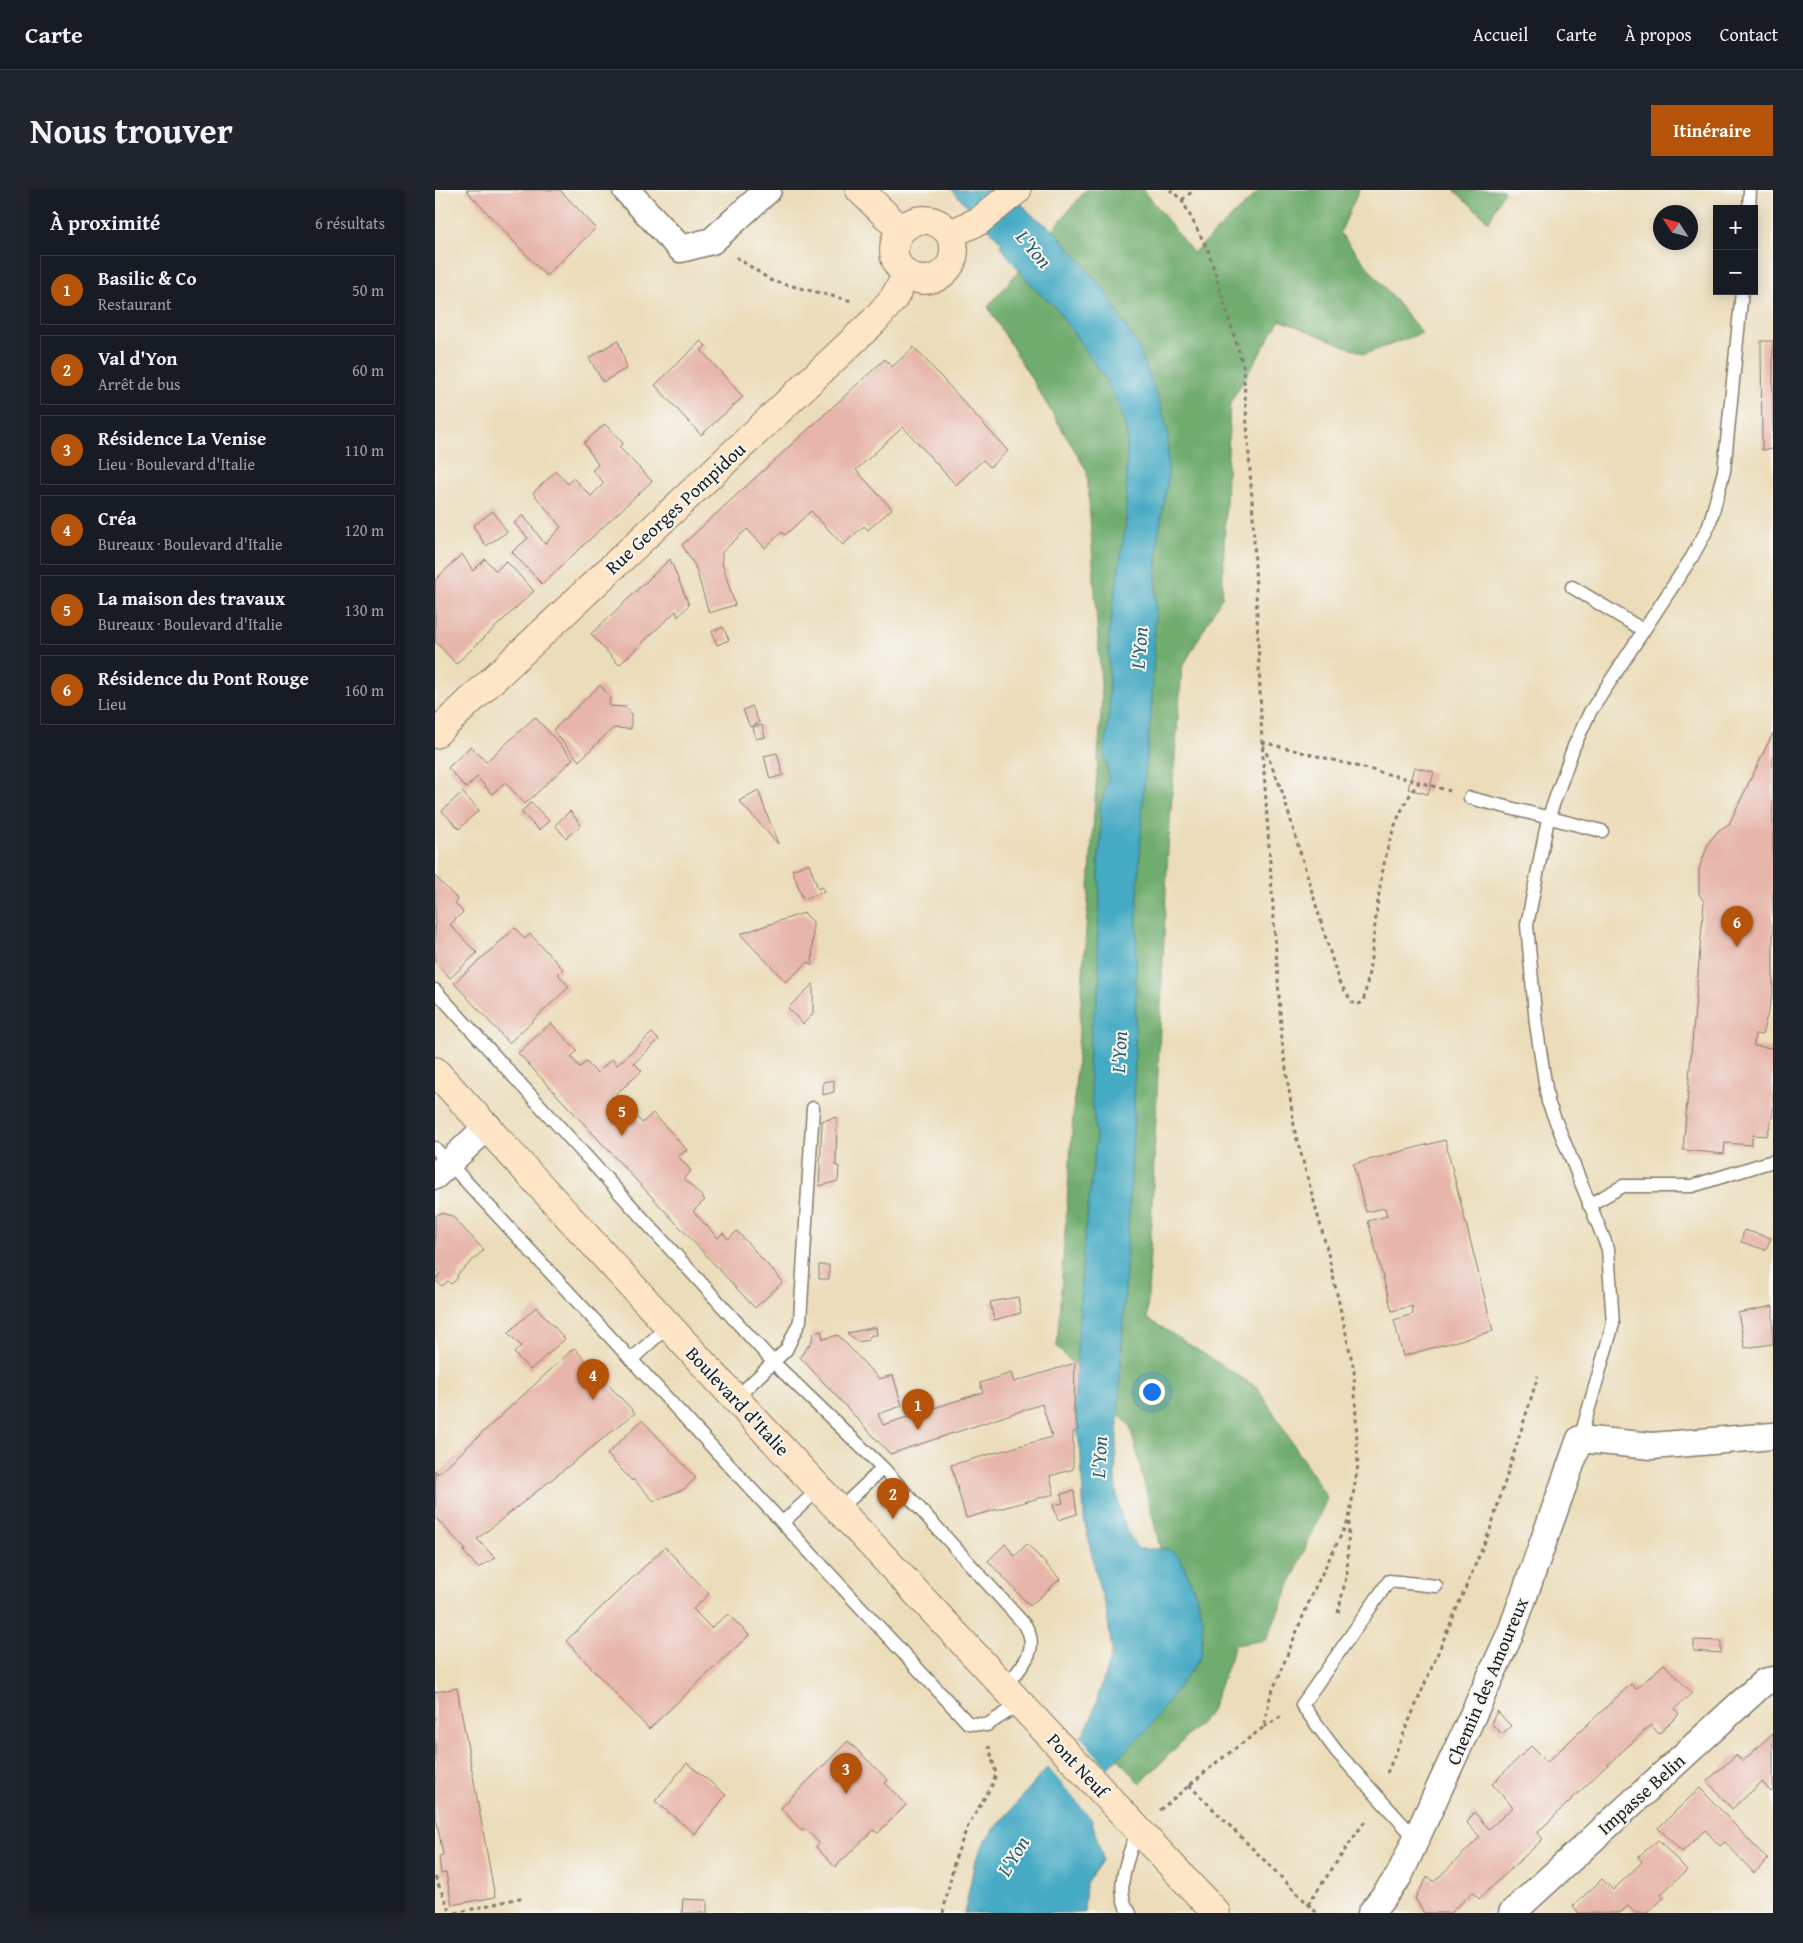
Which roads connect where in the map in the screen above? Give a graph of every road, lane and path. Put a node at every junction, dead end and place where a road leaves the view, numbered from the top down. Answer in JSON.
{"nodes":[{"id":1,"x":626,"y":190,"type":"edge"},
{"id":2,"x":767,"y":190,"type":"edge"},
{"id":3,"x":860,"y":190,"type":"edge"},
{"id":4,"x":1017,"y":190,"type":"edge"},
{"id":5,"x":1170,"y":190,"type":"edge"},
{"id":6,"x":1194,"y":190,"type":"edge"},
{"id":7,"x":1750,"y":190,"type":"edge"},
{"id":8,"x":1182,"y":200,"type":"junction"},
{"id":9,"x":1749,"y":205,"type":"edge"},
{"id":10,"x":901,"y":230,"type":"junction"},
{"id":11,"x":949,"y":234,"type":"junction"},
{"id":12,"x":712,"y":241,"type":"junction"},
{"id":13,"x":907,"y":275,"type":"junction"},
{"id":14,"x":1742,"y":295,"type":"edge"},
{"id":15,"x":858,"y":302,"type":"dead end"},
{"id":16,"x":1572,"y":587,"type":"dead end"},
{"id":17,"x":1643,"y":630,"type":"junction"},
{"id":18,"x":435,"y":734,"type":"edge"},
{"id":19,"x":1262,"y":742,"type":"junction"},
{"id":20,"x":1419,"y":782,"type":"junction"},
{"id":21,"x":1470,"y":798,"type":"joint"},
{"id":22,"x":1548,"y":819,"type":"junction"},
{"id":23,"x":1602,"y":831,"type":"dead end"},
{"id":24,"x":435,"y":990,"type":"edge"},
{"id":25,"x":435,"y":1071,"type":"edge"},
{"id":26,"x":813,"y":1108,"type":"dead end"},
{"id":27,"x":488,"y":1126,"type":"junction"},
{"id":28,"x":1773,"y":1161,"type":"edge"},
{"id":29,"x":439,"y":1162,"type":"edge"},
{"id":30,"x":1589,"y":1205,"type":"junction"},
{"id":31,"x":669,"y":1325,"type":"junction"},
{"id":32,"x":631,"y":1360,"type":"junction"},
{"id":33,"x":774,"y":1363,"type":"junction"},
{"id":34,"x":1538,"y":1376,"type":"dead end"},
{"id":35,"x":736,"y":1398,"type":"junction"},
{"id":36,"x":1773,"y":1436,"type":"edge"},
{"id":37,"x":1581,"y":1439,"type":"junction"},
{"id":38,"x":883,"y":1468,"type":"junction"},
{"id":39,"x":820,"y":1488,"type":"junction"},
{"id":40,"x":840,"y":1510,"type":"junction"},
{"id":41,"x":1349,"y":1519,"type":"junction"},
{"id":42,"x":782,"y":1523,"type":"junction"},
{"id":43,"x":1436,"y":1586,"type":"dead end"},
{"id":44,"x":1337,"y":1618,"type":"dead end"},
{"id":45,"x":1773,"y":1680,"type":"edge"},
{"id":46,"x":1013,"y":1694,"type":"junction"},
{"id":47,"x":987,"y":1726,"type":"junction"},
{"id":48,"x":1044,"y":1728,"type":"joint"},
{"id":49,"x":1189,"y":1785,"type":"junction"},
{"id":50,"x":1378,"y":1795,"type":"junction"},
{"id":51,"x":1138,"y":1829,"type":"junction"},
{"id":52,"x":1417,"y":1840,"type":"junction"},
{"id":53,"x":435,"y":1877,"type":"edge"},
{"id":54,"x":524,"y":1897,"type":"dead end"},
{"id":55,"x":1309,"y":1904,"type":"junction"},
{"id":56,"x":453,"y":1913,"type":"edge"},
{"id":57,"x":943,"y":1913,"type":"edge"},
{"id":58,"x":1130,"y":1913,"type":"edge"},
{"id":59,"x":1216,"y":1913,"type":"edge"},
{"id":60,"x":1317,"y":1913,"type":"edge"},
{"id":61,"x":1371,"y":1913,"type":"edge"},
{"id":62,"x":1512,"y":1913,"type":"edge"}],
"edges":[{"from":1,"to":12,"type":"street"},
{"from":2,"to":12,"type":"street"},
{"from":3,"to":10,"type":"main road"},
{"from":4,"to":11,"type":"main road"},
{"from":5,"to":8,"type":"path"},
{"from":6,"to":8,"type":"path"},
{"from":7,"to":9,"type":"lane"},
{"from":8,"to":19,"type":"path"},
{"from":10,"to":11,"type":"main road"},
{"from":10,"to":13,"type":"main road"},
{"from":11,"to":13,"type":"main road"},
{"from":12,"to":15,"type":"path"},
{"from":13,"to":18,"type":"main road","name":"Rue Georges Pompidou"},
{"from":14,"to":17,"type":"lane"},
{"from":16,"to":17,"type":"lane"},
{"from":17,"to":22,"type":"lane"},
{"from":19,"to":20,"type":"path"},
{"from":19,"to":20,"type":"path"},
{"from":19,"to":41,"type":"path"},
{"from":20,"to":21,"type":"path"},
{"from":21,"to":22,"type":"lane"},
{"from":22,"to":23,"type":"lane"},
{"from":22,"to":30,"type":"lane"},
{"from":24,"to":33,"type":"lane"},
{"from":25,"to":27,"type":"main road","name":"Boulevard d'Italie"},
{"from":26,"to":33,"type":"lane"},
{"from":27,"to":29,"type":"street"},
{"from":27,"to":31,"type":"main road","name":"Boulevard d'Italie"},
{"from":28,"to":30,"type":"lane"},
{"from":29,"to":32,"type":"lane"},
{"from":30,"to":37,"type":"lane"},
{"from":31,"to":32,"type":"lane"},
{"from":31,"to":35,"type":"main road","name":"Boulevard d'Italie"},
{"from":32,"to":42,"type":"lane"},
{"from":33,"to":35,"type":"lane"},
{"from":33,"to":38,"type":"lane"},
{"from":34,"to":50,"type":"path"},
{"from":35,"to":39,"type":"main road","name":"Boulevard d'Italie"},
{"from":36,"to":37,"type":"street"},
{"from":37,"to":52,"type":"street","name":"Chemin des Amoureux"},
{"from":38,"to":40,"type":"lane"},
{"from":38,"to":46,"type":"lane"},
{"from":39,"to":40,"type":"main road","name":"Boulevard d'Italie"},
{"from":39,"to":42,"type":"lane"},
{"from":40,"to":46,"type":"main road","name":"Boulevard d'Italie"},
{"from":41,"to":44,"type":"path"},
{"from":41,"to":49,"type":"path"},
{"from":42,"to":47,"type":"lane"},
{"from":43,"to":50,"type":"lane"},
{"from":45,"to":62,"type":"street","name":"Impasse Belin"},
{"from":46,"to":47,"type":"lane"},
{"from":46,"to":48,"type":"main road","name":"Boulevard d'Italie"},
{"from":47,"to":57,"type":"path"},
{"from":48,"to":51,"type":"main road","name":"Pont Neuf"},
{"from":49,"to":51,"type":"path"},
{"from":49,"to":55,"type":"path"},
{"from":50,"to":52,"type":"lane"},
{"from":50,"to":55,"type":"path"},
{"from":51,"to":58,"type":"lane"},
{"from":51,"to":59,"type":"main road"},
{"from":52,"to":61,"type":"street","name":"Chemin des Amoureux"},
{"from":53,"to":56,"type":"path"},
{"from":54,"to":56,"type":"path"},
{"from":55,"to":60,"type":"path"}]}
